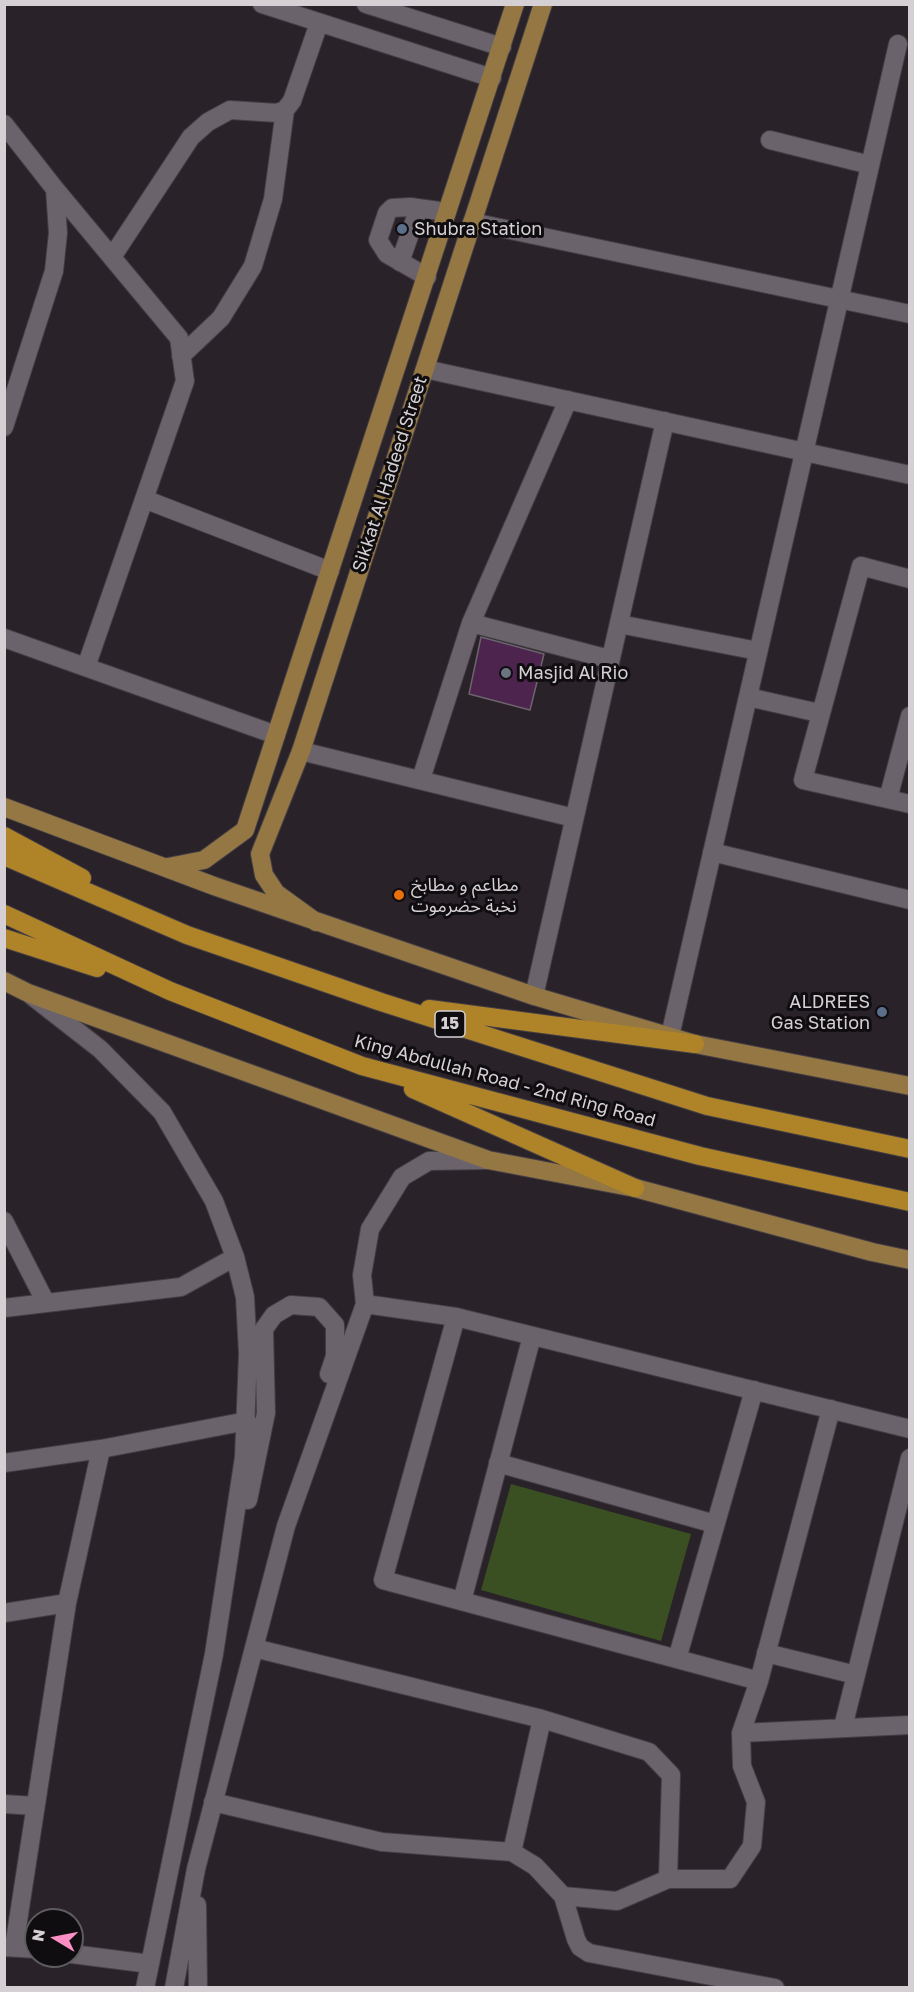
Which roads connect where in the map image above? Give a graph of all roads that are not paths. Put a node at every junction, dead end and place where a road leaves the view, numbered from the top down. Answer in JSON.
{"nodes":[{"id":1,"x":262,"y":4,"type":"edge"},
{"id":2,"x":366,"y":4,"type":"edge"},
{"id":3,"x":515,"y":4,"type":"edge"},
{"id":4,"x":543,"y":4,"type":"edge"},
{"id":5,"x":319,"y":23,"type":"junction"},
{"id":6,"x":898,"y":44,"type":"dead end"},
{"id":7,"x":502,"y":47,"type":"junction"},
{"id":8,"x":492,"y":78,"type":"junction"},
{"id":9,"x":285,"y":110,"type":"junction"},
{"id":10,"x":4,"y":124,"type":"edge"},
{"id":11,"x":770,"y":140,"type":"dead end"},
{"id":12,"x":870,"y":165,"type":"junction"},
{"id":13,"x":55,"y":189,"type":"junction"},
{"id":14,"x":419,"y":208,"type":"junction"},
{"id":15,"x":447,"y":212,"type":"junction"},
{"id":16,"x":472,"y":222,"type":"junction"},
{"id":17,"x":112,"y":258,"type":"junction"},
{"id":18,"x":400,"y":262,"type":"junction"},
{"id":19,"x":427,"y":277,"type":"junction"},
{"id":20,"x":840,"y":299,"type":"junction"},
{"id":21,"x":909,"y":314,"type":"edge"},
{"id":22,"x":181,"y":356,"type":"junction"},
{"id":23,"x":425,"y":369,"type":"junction"},
{"id":24,"x":568,"y":400,"type":"junction"},
{"id":25,"x":665,"y":421,"type":"junction"},
{"id":26,"x":4,"y":427,"type":"edge"},
{"id":27,"x":804,"y":452,"type":"junction"},
{"id":28,"x":909,"y":475,"type":"edge"},
{"id":29,"x":144,"y":499,"type":"junction"},
{"id":30,"x":330,"y":572,"type":"junction"},
{"id":31,"x":909,"y":579,"type":"edge"},
{"id":32,"x":471,"y":623,"type":"junction"},
{"id":33,"x":619,"y":624,"type":"junction"},
{"id":34,"x":4,"y":638,"type":"edge"},
{"id":35,"x":758,"y":651,"type":"junction"},
{"id":36,"x":609,"y":659,"type":"junction"},
{"id":37,"x":86,"y":667,"type":"junction"},
{"id":38,"x":748,"y":697,"type":"junction"},
{"id":39,"x":819,"y":713,"type":"junction"},
{"id":40,"x":909,"y":716,"type":"edge"},
{"id":41,"x":276,"y":735,"type":"junction"},
{"id":42,"x":301,"y":751,"type":"junction"},
{"id":43,"x":421,"y":779,"type":"junction"},
{"id":44,"x":888,"y":799,"type":"junction"},
{"id":45,"x":909,"y":804,"type":"edge"},
{"id":46,"x":4,"y":807,"type":"edge"},
{"id":47,"x":574,"y":818,"type":"junction"},
{"id":48,"x":245,"y":830,"type":"junction"},
{"id":49,"x":4,"y":836,"type":"edge"},
{"id":50,"x":266,"y":836,"type":"junction"},
{"id":51,"x":712,"y":852,"type":"junction"},
{"id":52,"x":4,"y":856,"type":"edge"},
{"id":53,"x":168,"y":867,"type":"junction"},
{"id":54,"x":909,"y":900,"type":"edge"},
{"id":55,"x":4,"y":914,"type":"edge"},
{"id":56,"x":316,"y":922,"type":"junction"},
{"id":57,"x":187,"y":935,"type":"junction"},
{"id":58,"x":4,"y":938,"type":"edge"},
{"id":59,"x":4,"y":981,"type":"edge"},
{"id":60,"x":170,"y":992,"type":"junction"},
{"id":61,"x":28,"y":993,"type":"junction"},
{"id":62,"x":534,"y":996,"type":"junction"},
{"id":63,"x":381,"y":1002,"type":"junction"},
{"id":64,"x":670,"y":1036,"type":"junction"},
{"id":65,"x":695,"y":1044,"type":"junction"},
{"id":66,"x":362,"y":1066,"type":"junction"},
{"id":67,"x":909,"y":1086,"type":"edge"},
{"id":68,"x":909,"y":1149,"type":"edge"},
{"id":69,"x":488,"y":1160,"type":"junction"},
{"id":70,"x":635,"y":1188,"type":"junction"},
{"id":71,"x":909,"y":1202,"type":"edge"},
{"id":72,"x":4,"y":1221,"type":"edge"},
{"id":73,"x":235,"y":1257,"type":"junction"},
{"id":74,"x":909,"y":1260,"type":"edge"},
{"id":75,"x":45,"y":1301,"type":"junction"},
{"id":76,"x":365,"y":1305,"type":"junction"},
{"id":77,"x":4,"y":1308,"type":"edge"},
{"id":78,"x":456,"y":1317,"type":"junction"},
{"id":79,"x":532,"y":1336,"type":"junction"},
{"id":80,"x":754,"y":1390,"type":"junction"},
{"id":81,"x":831,"y":1409,"type":"junction"},
{"id":82,"x":247,"y":1422,"type":"junction"},
{"id":83,"x":909,"y":1429,"type":"edge"},
{"id":84,"x":101,"y":1449,"type":"junction"},
{"id":85,"x":909,"y":1458,"type":"edge"},
{"id":86,"x":4,"y":1463,"type":"edge"},
{"id":87,"x":498,"y":1463,"type":"junction"},
{"id":88,"x":715,"y":1524,"type":"junction"},
{"id":89,"x":286,"y":1526,"type":"junction"},
{"id":90,"x":225,"y":1582,"type":"junction"},
{"id":91,"x":462,"y":1601,"type":"junction"},
{"id":92,"x":68,"y":1603,"type":"junction"},
{"id":93,"x":4,"y":1613,"type":"edge"},
{"id":94,"x":254,"y":1648,"type":"junction"},
{"id":95,"x":766,"y":1653,"type":"junction"},
{"id":96,"x":677,"y":1659,"type":"junction"},
{"id":97,"x":856,"y":1675,"type":"junction"},
{"id":98,"x":759,"y":1681,"type":"junction"},
{"id":99,"x":542,"y":1719,"type":"junction"},
{"id":100,"x":909,"y":1725,"type":"edge"},
{"id":101,"x":843,"y":1727,"type":"junction"},
{"id":102,"x":741,"y":1733,"type":"junction"},
{"id":103,"x":213,"y":1802,"type":"junction"},
{"id":104,"x":4,"y":1804,"type":"edge"},
{"id":105,"x":34,"y":1806,"type":"junction"},
{"id":106,"x":512,"y":1852,"type":"junction"},
{"id":107,"x":196,"y":1869,"type":"junction"},
{"id":108,"x":668,"y":1879,"type":"junction"},
{"id":109,"x":563,"y":1896,"type":"junction"},
{"id":110,"x":9,"y":1947,"type":"edge"},
{"id":111,"x":24,"y":1948,"type":"edge"},
{"id":112,"x":84,"y":1956,"type":"edge"},
{"id":113,"x":150,"y":1964,"type":"junction"},
{"id":114,"x":145,"y":1988,"type":"edge"},
{"id":115,"x":174,"y":1988,"type":"edge"},
{"id":116,"x":198,"y":1988,"type":"edge"},
{"id":117,"x":776,"y":1988,"type":"edge"}],
"edges":[{"from":1,"to":5,"type":"street"},
{"from":2,"to":7,"type":"street"},
{"from":3,"to":7,"type":"main road","name":"Sikkat Al Hadeed Street"},
{"from":4,"to":16,"type":"main road","name":"Sikkat Al Hadeed Street"},
{"from":5,"to":8,"type":"street"},
{"from":5,"to":9,"type":"street"},
{"from":6,"to":12,"type":"street"},
{"from":7,"to":8,"type":"main road","name":"Sikkat Al Hadeed Street"},
{"from":8,"to":15,"type":"main road","name":"Sikkat Al Hadeed Street"},
{"from":9,"to":17,"type":"street"},
{"from":9,"to":22,"type":"street"},
{"from":10,"to":13,"type":"street"},
{"from":11,"to":12,"type":"street"},
{"from":12,"to":20,"type":"street"},
{"from":13,"to":17,"type":"street"},
{"from":13,"to":26,"type":"street"},
{"from":14,"to":15,"type":"street"},
{"from":14,"to":18,"type":"street"},
{"from":14,"to":18,"type":"street"},
{"from":15,"to":19,"type":"main road","name":"Sikkat Al Hadeed Street"},
{"from":16,"to":20,"type":"street"},
{"from":16,"to":23,"type":"main road","name":"Sikkat Al Hadeed Street"},
{"from":17,"to":22,"type":"street"},
{"from":18,"to":19,"type":"street"},
{"from":19,"to":30,"type":"main road","name":"Sikkat Al Hadeed Street"},
{"from":20,"to":21,"type":"street"},
{"from":20,"to":27,"type":"street"},
{"from":22,"to":29,"type":"street"},
{"from":23,"to":24,"type":"street"},
{"from":23,"to":42,"type":"main road","name":"Sikkat Al Hadeed Street"},
{"from":24,"to":25,"type":"street"},
{"from":24,"to":32,"type":"street"},
{"from":25,"to":27,"type":"street"},
{"from":25,"to":33,"type":"street"},
{"from":27,"to":28,"type":"street"},
{"from":27,"to":35,"type":"street"},
{"from":29,"to":30,"type":"street"},
{"from":29,"to":37,"type":"street"},
{"from":30,"to":41,"type":"main road","name":"Sikkat Al Hadeed Street"},
{"from":31,"to":39,"type":"street"},
{"from":32,"to":36,"type":"street"},
{"from":32,"to":43,"type":"street"},
{"from":33,"to":35,"type":"street"},
{"from":33,"to":36,"type":"street"},
{"from":34,"to":37,"type":"street"},
{"from":35,"to":38,"type":"street"},
{"from":36,"to":47,"type":"street"},
{"from":37,"to":41,"type":"street"},
{"from":38,"to":39,"type":"street"},
{"from":38,"to":51,"type":"street"},
{"from":39,"to":44,"type":"street"},
{"from":40,"to":44,"type":"street"},
{"from":41,"to":48,"type":"main road","name":"Sikkat Al Hadeed Street"},
{"from":42,"to":43,"type":"street"},
{"from":42,"to":50,"type":"main road","name":"Sikkat Al Hadeed Street"},
{"from":43,"to":47,"type":"street"},
{"from":44,"to":45,"type":"street"},
{"from":46,"to":53,"type":"main road"},
{"from":47,"to":62,"type":"street"},
{"from":48,"to":50,"type":"main road"},
{"from":48,"to":53,"type":"main road"},
{"from":49,"to":57,"type":"highway"},
{"from":50,"to":56,"type":"main road","name":"Sikkat Al Hadeed Street"},
{"from":51,"to":54,"type":"street"},
{"from":51,"to":64,"type":"street"},
{"from":52,"to":57,"type":"highway","name":"King Abdullah Road - 2nd Ring Road","number":"15"},
{"from":53,"to":56,"type":"main road"},
{"from":55,"to":60,"type":"highway","name":"King Abdullah Road - 2nd Ring Road"},
{"from":56,"to":62,"type":"main road"},
{"from":57,"to":63,"type":"highway","name":"King Abdullah Road - 2nd Ring Road","number":"15"},
{"from":58,"to":60,"type":"highway"},
{"from":59,"to":61,"type":"main road"},
{"from":60,"to":66,"type":"highway","name":"King Abdullah Road - 2nd Ring Road"},
{"from":61,"to":69,"type":"main road"},
{"from":61,"to":73,"type":"street"},
{"from":62,"to":64,"type":"main road"},
{"from":63,"to":65,"type":"highway"},
{"from":63,"to":68,"type":"highway","name":"King Abdullah Road - 2nd Ring Road","number":"15"},
{"from":64,"to":65,"type":"main road"},
{"from":65,"to":67,"type":"main road"},
{"from":66,"to":70,"type":"highway"},
{"from":66,"to":71,"type":"highway","name":"King Abdullah Road - 2nd Ring Road"},
{"from":69,"to":70,"type":"main road"},
{"from":69,"to":76,"type":"street"},
{"from":70,"to":74,"type":"main road"},
{"from":72,"to":75,"type":"street"},
{"from":73,"to":75,"type":"street"},
{"from":73,"to":82,"type":"street"},
{"from":75,"to":77,"type":"street"},
{"from":76,"to":78,"type":"street"},
{"from":76,"to":89,"type":"street"},
{"from":78,"to":79,"type":"street"},
{"from":78,"to":91,"type":"street"},
{"from":79,"to":80,"type":"street"},
{"from":79,"to":87,"type":"street"},
{"from":80,"to":81,"type":"street"},
{"from":80,"to":88,"type":"street"},
{"from":81,"to":83,"type":"street"},
{"from":81,"to":95,"type":"street"},
{"from":82,"to":84,"type":"street"},
{"from":82,"to":90,"type":"street"},
{"from":84,"to":86,"type":"street"},
{"from":84,"to":92,"type":"street"},
{"from":85,"to":97,"type":"street"},
{"from":87,"to":88,"type":"street"},
{"from":87,"to":91,"type":"street"},
{"from":88,"to":96,"type":"street"},
{"from":89,"to":90,"type":"street"},
{"from":89,"to":94,"type":"street"},
{"from":90,"to":113,"type":"street"},
{"from":91,"to":96,"type":"street"},
{"from":92,"to":93,"type":"street"},
{"from":92,"to":105,"type":"street"},
{"from":94,"to":99,"type":"street"},
{"from":94,"to":103,"type":"street"},
{"from":95,"to":97,"type":"street"},
{"from":95,"to":98,"type":"street"},
{"from":96,"to":98,"type":"street"},
{"from":97,"to":101,"type":"street"},
{"from":98,"to":102,"type":"street"},
{"from":99,"to":106,"type":"street"},
{"from":99,"to":108,"type":"street"},
{"from":100,"to":101,"type":"street"},
{"from":101,"to":102,"type":"street"},
{"from":102,"to":108,"type":"street"},
{"from":103,"to":106,"type":"street"},
{"from":103,"to":107,"type":"street"},
{"from":104,"to":105,"type":"street"},
{"from":105,"to":110,"type":"street"},
{"from":106,"to":109,"type":"street"},
{"from":107,"to":115,"type":"street"},
{"from":107,"to":116,"type":"street"},
{"from":108,"to":109,"type":"street"},
{"from":109,"to":117,"type":"street"},
{"from":110,"to":111,"type":"street"},
{"from":112,"to":113,"type":"street"},
{"from":113,"to":114,"type":"street"}]}
